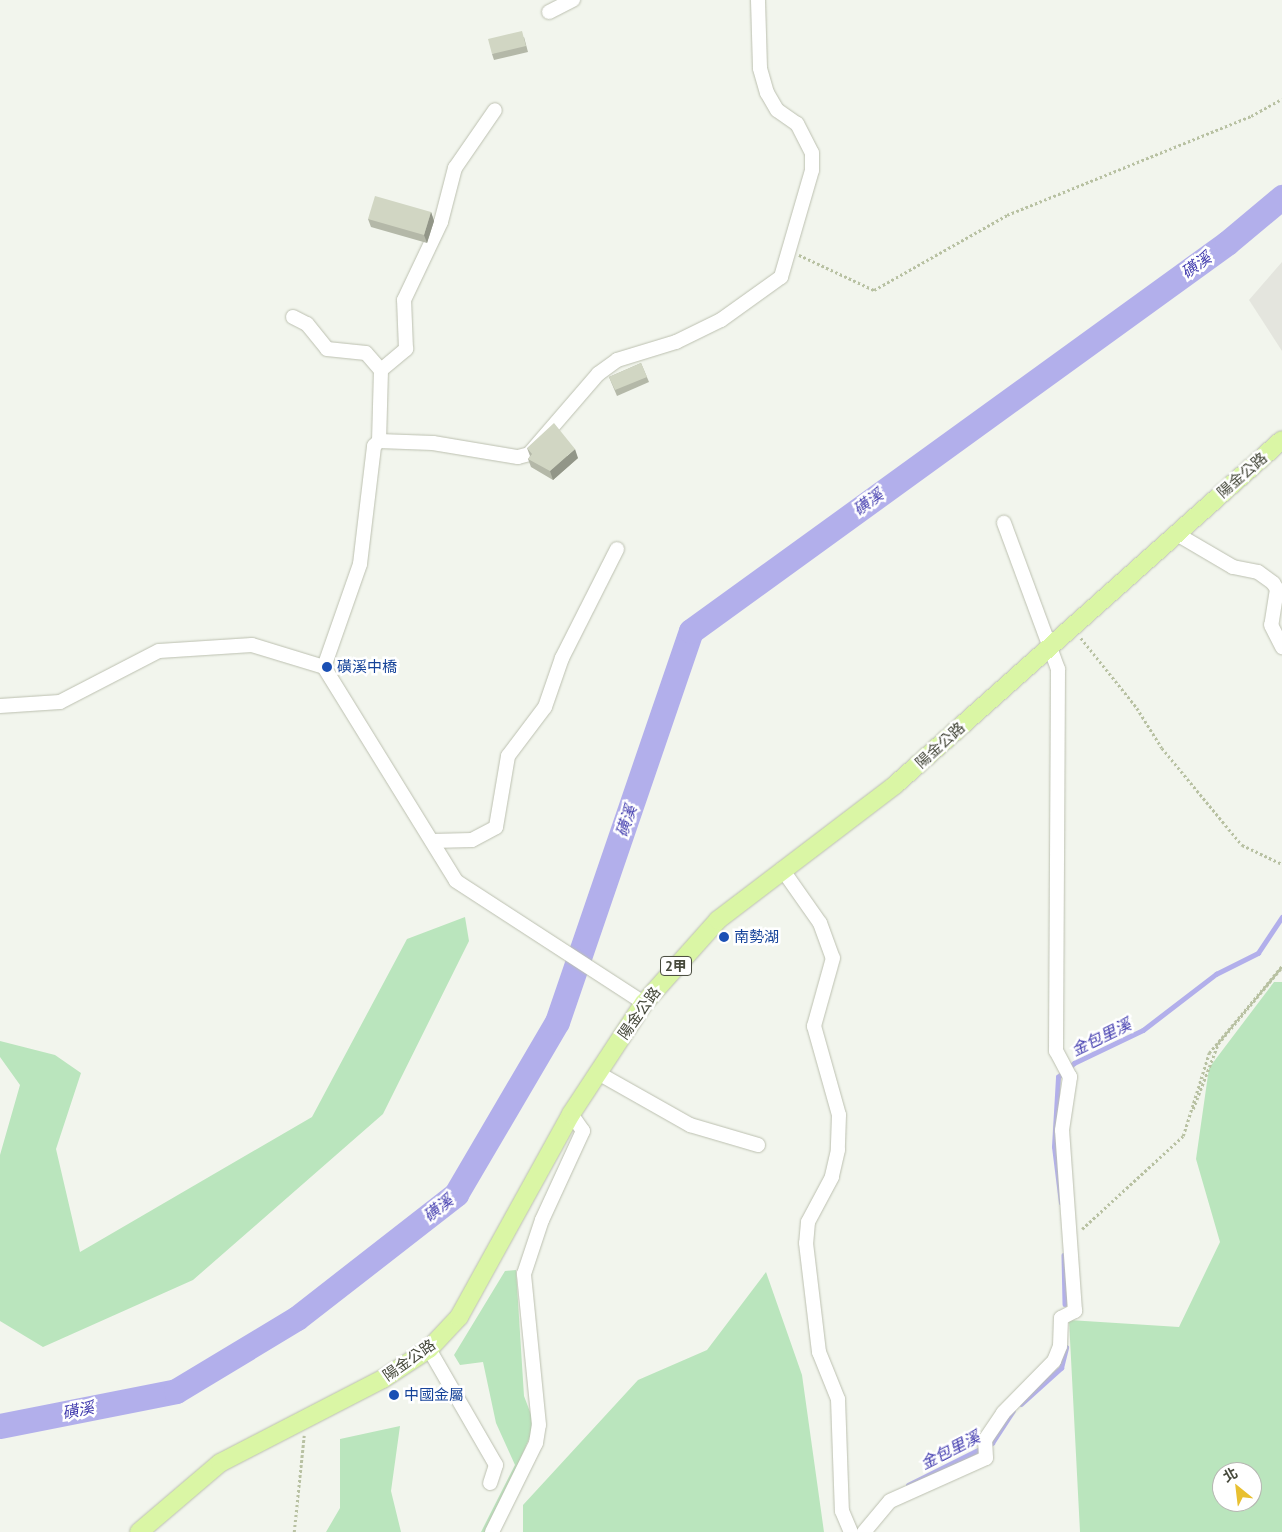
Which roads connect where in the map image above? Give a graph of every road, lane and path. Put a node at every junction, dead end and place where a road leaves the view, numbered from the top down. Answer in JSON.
{"nodes":[{"id":1,"x":573,"y":0,"type":"edge"},
{"id":2,"x":758,"y":0,"type":"edge"},
{"id":3,"x":549,"y":12,"type":"dead end"},
{"id":4,"x":1282,"y":99,"type":"edge"},
{"id":5,"x":495,"y":110,"type":"dead end"},
{"id":6,"x":790,"y":251,"type":"junction"},
{"id":7,"x":293,"y":317,"type":"dead end"},
{"id":8,"x":381,"y":370,"type":"junction"},
{"id":9,"x":1282,"y":440,"type":"edge"},
{"id":10,"x":379,"y":441,"type":"junction"},
{"id":11,"x":1004,"y":523,"type":"dead end"},
{"id":12,"x":1175,"y":533,"type":"junction"},
{"id":13,"x":618,"y":549,"type":"dead end"},
{"id":14,"x":1072,"y":627,"type":"junction"},
{"id":15,"x":1052,"y":645,"type":"junction"},
{"id":16,"x":1282,"y":647,"type":"edge"},
{"id":17,"x":324,"y":667,"type":"junction"},
{"id":18,"x":0,"y":706,"type":"edge"},
{"id":19,"x":432,"y":841,"type":"junction"},
{"id":20,"x":1282,"y":864,"type":"edge"},
{"id":21,"x":782,"y":869,"type":"junction"},
{"id":22,"x":1282,"y":967,"type":"edge"},
{"id":23,"x":644,"y":1003,"type":"junction"},
{"id":24,"x":598,"y":1073,"type":"junction"},
{"id":25,"x":570,"y":1114,"type":"junction"},
{"id":26,"x":758,"y":1144,"type":"dead end"},
{"id":27,"x":1072,"y":1234,"type":"junction"},
{"id":28,"x":430,"y":1349,"type":"junction"},
{"id":29,"x":306,"y":1417,"type":"junction"},
{"id":30,"x":490,"y":1483,"type":"dead end"},
{"id":31,"x":850,"y":1530,"type":"edge"},
{"id":32,"x":138,"y":1532,"type":"edge"},
{"id":33,"x":294,"y":1532,"type":"edge"},
{"id":34,"x":492,"y":1532,"type":"edge"},
{"id":35,"x":864,"y":1532,"type":"edge"}],
"edges":[{"from":1,"to":3,"type":"street"},
{"from":2,"to":6,"type":"street"},
{"from":4,"to":6,"type":"path"},
{"from":5,"to":8,"type":"street"},
{"from":6,"to":10,"type":"street"},
{"from":7,"to":8,"type":"street"},
{"from":8,"to":10,"type":"street"},
{"from":9,"to":12,"type":"main road","name":"陽金公路","number":"2甲"},
{"from":10,"to":17,"type":"street"},
{"from":11,"to":15,"type":"street"},
{"from":12,"to":14,"type":"main road","name":"陽金公路","number":"2甲"},
{"from":12,"to":16,"type":"street"},
{"from":13,"to":19,"type":"street"},
{"from":14,"to":15,"type":"main road","name":"陽金公路","number":"2甲"},
{"from":14,"to":20,"type":"path"},
{"from":15,"to":21,"type":"main road","name":"陽金公路","number":"2甲"},
{"from":15,"to":27,"type":"street"},
{"from":17,"to":18,"type":"street"},
{"from":17,"to":19,"type":"street"},
{"from":19,"to":23,"type":"street"},
{"from":21,"to":23,"type":"main road","name":"陽金公路","number":"2甲"},
{"from":21,"to":31,"type":"street"},
{"from":22,"to":27,"type":"path"},
{"from":22,"to":27,"type":"path"},
{"from":23,"to":24,"type":"main road","name":"陽金公路","number":"2甲"},
{"from":24,"to":25,"type":"main road","name":"陽金公路","number":"2甲"},
{"from":24,"to":26,"type":"street"},
{"from":25,"to":28,"type":"main road","name":"陽金公路","number":"2甲"},
{"from":25,"to":34,"type":"street"},
{"from":27,"to":35,"type":"street"},
{"from":28,"to":29,"type":"main road","name":"陽金公路","number":"2甲"},
{"from":28,"to":30,"type":"street"},
{"from":29,"to":32,"type":"main road","name":"陽金公路","number":"2甲"},
{"from":29,"to":33,"type":"path"}]}
